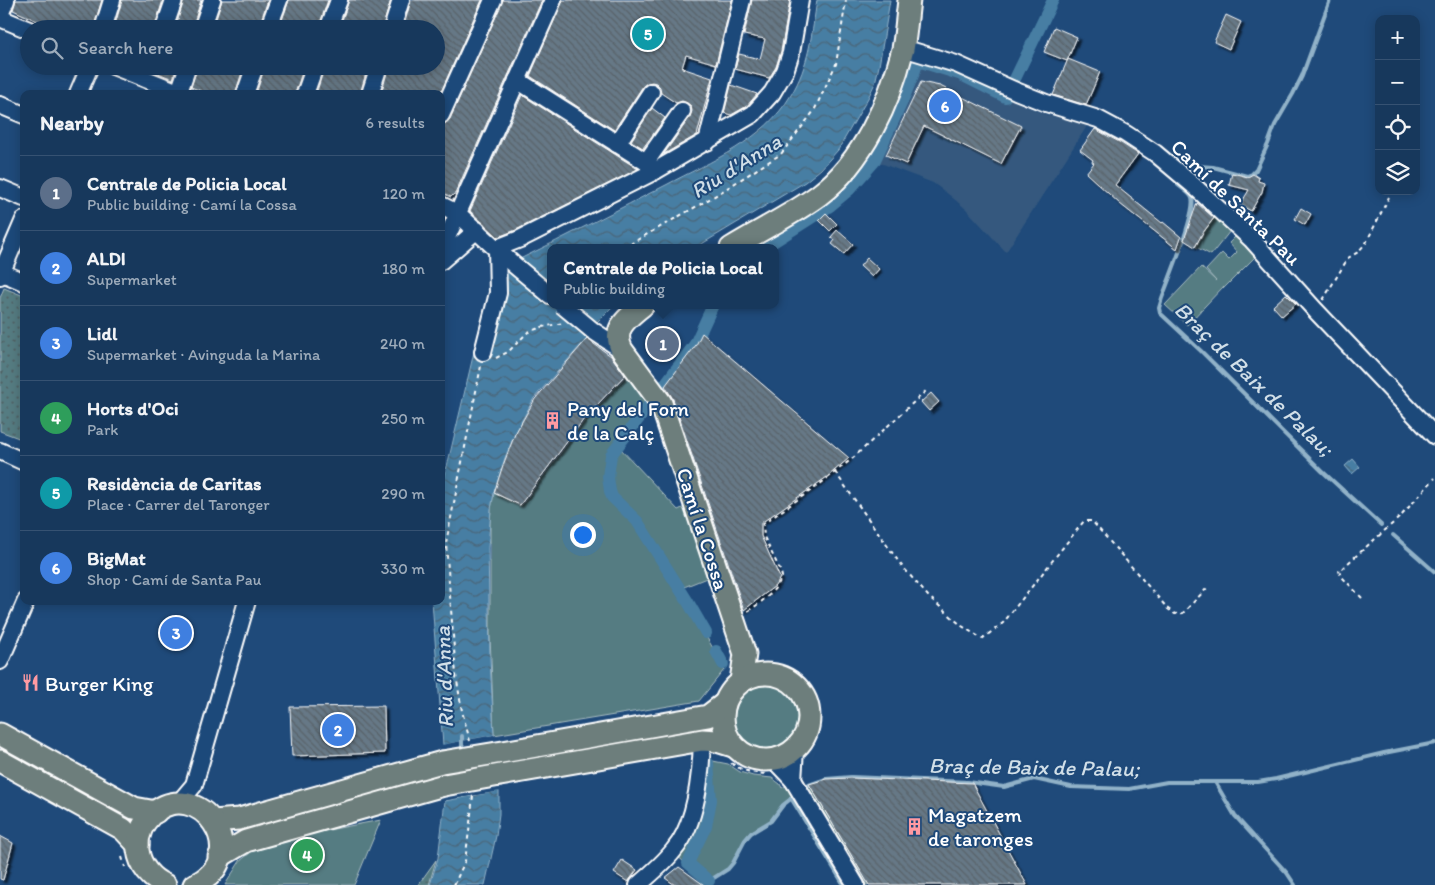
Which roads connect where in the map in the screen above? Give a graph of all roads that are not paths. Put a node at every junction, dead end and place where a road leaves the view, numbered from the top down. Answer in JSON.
{"nodes":[{"id":1,"x":6,"y":0,"type":"edge"},
{"id":2,"x":112,"y":0,"type":"edge"},
{"id":3,"x":174,"y":0,"type":"edge"},
{"id":4,"x":212,"y":0,"type":"edge"},
{"id":5,"x":279,"y":0,"type":"edge"},
{"id":6,"x":339,"y":0,"type":"edge"},
{"id":7,"x":402,"y":0,"type":"edge"},
{"id":8,"x":493,"y":0,"type":"edge"},
{"id":9,"x":553,"y":0,"type":"edge"},
{"id":10,"x":742,"y":0,"type":"edge"},
{"id":11,"x":800,"y":0,"type":"edge"},
{"id":12,"x":909,"y":0,"type":"edge"},
{"id":13,"x":0,"y":16,"type":"edge"},
{"id":14,"x":106,"y":20,"type":"edge"},
{"id":15,"x":167,"y":20,"type":"edge"},
{"id":16,"x":205,"y":20,"type":"edge"},
{"id":17,"x":271,"y":20,"type":"edge"},
{"id":18,"x":331,"y":20,"type":"edge"},
{"id":19,"x":395,"y":20,"type":"edge"},
{"id":20,"x":20,"y":26,"type":"edge"},
{"id":21,"x":903,"y":48,"type":"junction"},
{"id":22,"x":86,"y":75,"type":"edge"},
{"id":23,"x":151,"y":75,"type":"edge"},
{"id":24,"x":186,"y":75,"type":"edge"},
{"id":25,"x":252,"y":75,"type":"edge"},
{"id":26,"x":312,"y":75,"type":"edge"},
{"id":27,"x":376,"y":75,"type":"edge"},
{"id":28,"x":517,"y":80,"type":"junction"},
{"id":29,"x":80,"y":90,"type":"edge"},
{"id":30,"x":176,"y":90,"type":"edge"},
{"id":31,"x":182,"y":90,"type":"edge"},
{"id":32,"x":246,"y":90,"type":"edge"},
{"id":33,"x":306,"y":90,"type":"edge"},
{"id":34,"x":371,"y":90,"type":"edge"},
{"id":35,"x":651,"y":92,"type":"dead end"},
{"id":36,"x":0,"y":105,"type":"edge"},
{"id":37,"x":445,"y":106,"type":"edge"},
{"id":38,"x":682,"y":111,"type":"dead end"},
{"id":39,"x":20,"y":113,"type":"edge"},
{"id":40,"x":707,"y":142,"type":"junction"},
{"id":41,"x":618,"y":144,"type":"junction"},
{"id":42,"x":650,"y":167,"type":"junction"},
{"id":43,"x":0,"y":188,"type":"edge"},
{"id":44,"x":20,"y":196,"type":"edge"},
{"id":45,"x":445,"y":207,"type":"edge"},
{"id":46,"x":457,"y":213,"type":"junction"},
{"id":47,"x":20,"y":229,"type":"edge"},
{"id":48,"x":477,"y":230,"type":"junction"},
{"id":49,"x":445,"y":242,"type":"edge"},
{"id":50,"x":738,"y":244,"type":"edge"},
{"id":51,"x":497,"y":248,"type":"junction"},
{"id":52,"x":445,"y":258,"type":"edge"},
{"id":53,"x":0,"y":273,"type":"edge"},
{"id":54,"x":20,"y":280,"type":"edge"},
{"id":55,"x":547,"y":292,"type":"edge"},
{"id":56,"x":567,"y":309,"type":"edge"},
{"id":57,"x":639,"y":309,"type":"edge"},
{"id":58,"x":620,"y":327,"type":"junction"},
{"id":59,"x":594,"y":331,"type":"junction"},
{"id":60,"x":622,"y":350,"type":"junction"},
{"id":61,"x":482,"y":357,"type":"road end"},
{"id":62,"x":1435,"y":436,"type":"edge"},
{"id":63,"x":0,"y":452,"type":"edge"},
{"id":64,"x":20,"y":460,"type":"edge"},
{"id":65,"x":24,"y":605,"type":"edge"},
{"id":66,"x":246,"y":605,"type":"edge"},
{"id":67,"x":745,"y":654,"type":"junction"},
{"id":68,"x":0,"y":661,"type":"edge"},
{"id":69,"x":764,"y":674,"type":"junction"},
{"id":70,"x":741,"y":681,"type":"junction"},
{"id":71,"x":725,"y":703,"type":"junction"},
{"id":72,"x":0,"y":734,"type":"edge"},
{"id":73,"x":702,"y":740,"type":"junction"},
{"id":74,"x":795,"y":750,"type":"junction"},
{"id":75,"x":731,"y":754,"type":"junction"},
{"id":76,"x":0,"y":761,"type":"edge"},
{"id":77,"x":774,"y":768,"type":"junction"},
{"id":78,"x":793,"y":780,"type":"junction"},
{"id":79,"x":194,"y":784,"type":"junction"},
{"id":80,"x":178,"y":804,"type":"junction"},
{"id":81,"x":156,"y":812,"type":"junction"},
{"id":82,"x":206,"y":816,"type":"junction"},
{"id":83,"x":130,"y":850,"type":"junction"},
{"id":84,"x":220,"y":857,"type":"junction"},
{"id":85,"x":159,"y":884,"type":"edge"},
{"id":86,"x":194,"y":885,"type":"edge"},
{"id":87,"x":638,"y":885,"type":"edge"},
{"id":88,"x":856,"y":885,"type":"edge"}],
"edges":[{"from":1,"to":13,"type":"street"},
{"from":2,"to":14,"type":"street"},
{"from":3,"to":15,"type":"street"},
{"from":4,"to":16,"type":"street"},
{"from":5,"to":17,"type":"street"},
{"from":6,"to":18,"type":"street"},
{"from":7,"to":19,"type":"street"},
{"from":8,"to":37,"type":"street"},
{"from":9,"to":28,"type":"street"},
{"from":10,"to":40,"type":"street"},
{"from":11,"to":40,"type":"street"},
{"from":12,"to":21,"type":"main road"},
{"from":13,"to":20,"type":"street"},
{"from":21,"to":50,"type":"main road"},
{"from":21,"to":62,"type":"street","name":"Camí de Santa Pau"},
{"from":22,"to":29,"type":"street"},
{"from":23,"to":30,"type":"street"},
{"from":24,"to":31,"type":"street"},
{"from":25,"to":32,"type":"street"},
{"from":26,"to":33,"type":"street"},
{"from":27,"to":34,"type":"street"},
{"from":28,"to":41,"type":"street"},
{"from":28,"to":46,"type":"street"},
{"from":35,"to":41,"type":"street"},
{"from":36,"to":39,"type":"street"},
{"from":38,"to":42,"type":"street"},
{"from":40,"to":42,"type":"street"},
{"from":41,"to":42,"type":"street"},
{"from":42,"to":51,"type":"street"},
{"from":43,"to":44,"type":"street"},
{"from":45,"to":46,"type":"street"},
{"from":46,"to":48,"type":"street"},
{"from":46,"to":49,"type":"street"},
{"from":47,"to":53,"type":"street"},
{"from":48,"to":51,"type":"street"},
{"from":48,"to":52,"type":"street"},
{"from":51,"to":55,"type":"street"},
{"from":51,"to":61,"type":"street"},
{"from":53,"to":54,"type":"street"},
{"from":56,"to":59,"type":"street","bridge":true},
{"from":57,"to":58,"type":"main road"},
{"from":58,"to":59,"type":"street"},
{"from":58,"to":60,"type":"main road"},
{"from":59,"to":60,"type":"street"},
{"from":60,"to":67,"type":"main road","name":"Camí la Cossa"},
{"from":63,"to":64,"type":"street"},
{"from":65,"to":68,"type":"street"},
{"from":66,"to":79,"type":"street"},
{"from":67,"to":69,"type":"main road","name":"Camí la Cossa"},
{"from":67,"to":70,"type":"main road","name":"Camí la Cossa"},
{"from":69,"to":70,"type":"main road"},
{"from":69,"to":74,"type":"main road"},
{"from":70,"to":71,"type":"main road"},
{"from":71,"to":75,"type":"main road"},
{"from":71,"to":82,"type":"main road","bridge":true},
{"from":72,"to":81,"type":"main road"},
{"from":73,"to":75,"type":"main road"},
{"from":73,"to":84,"type":"main road","bridge":true},
{"from":73,"to":87,"type":"street"},
{"from":74,"to":77,"type":"main road"},
{"from":74,"to":78,"type":"street"},
{"from":75,"to":77,"type":"main road"},
{"from":76,"to":83,"type":"main road"},
{"from":77,"to":78,"type":"street"},
{"from":78,"to":88,"type":"street"},
{"from":79,"to":80,"type":"street"},
{"from":79,"to":82,"type":"street"},
{"from":80,"to":81,"type":"main road"},
{"from":80,"to":82,"type":"main road"},
{"from":81,"to":83,"type":"main road"},
{"from":82,"to":84,"type":"main road"},
{"from":83,"to":85,"type":"main road"},
{"from":84,"to":86,"type":"main road"}]}
